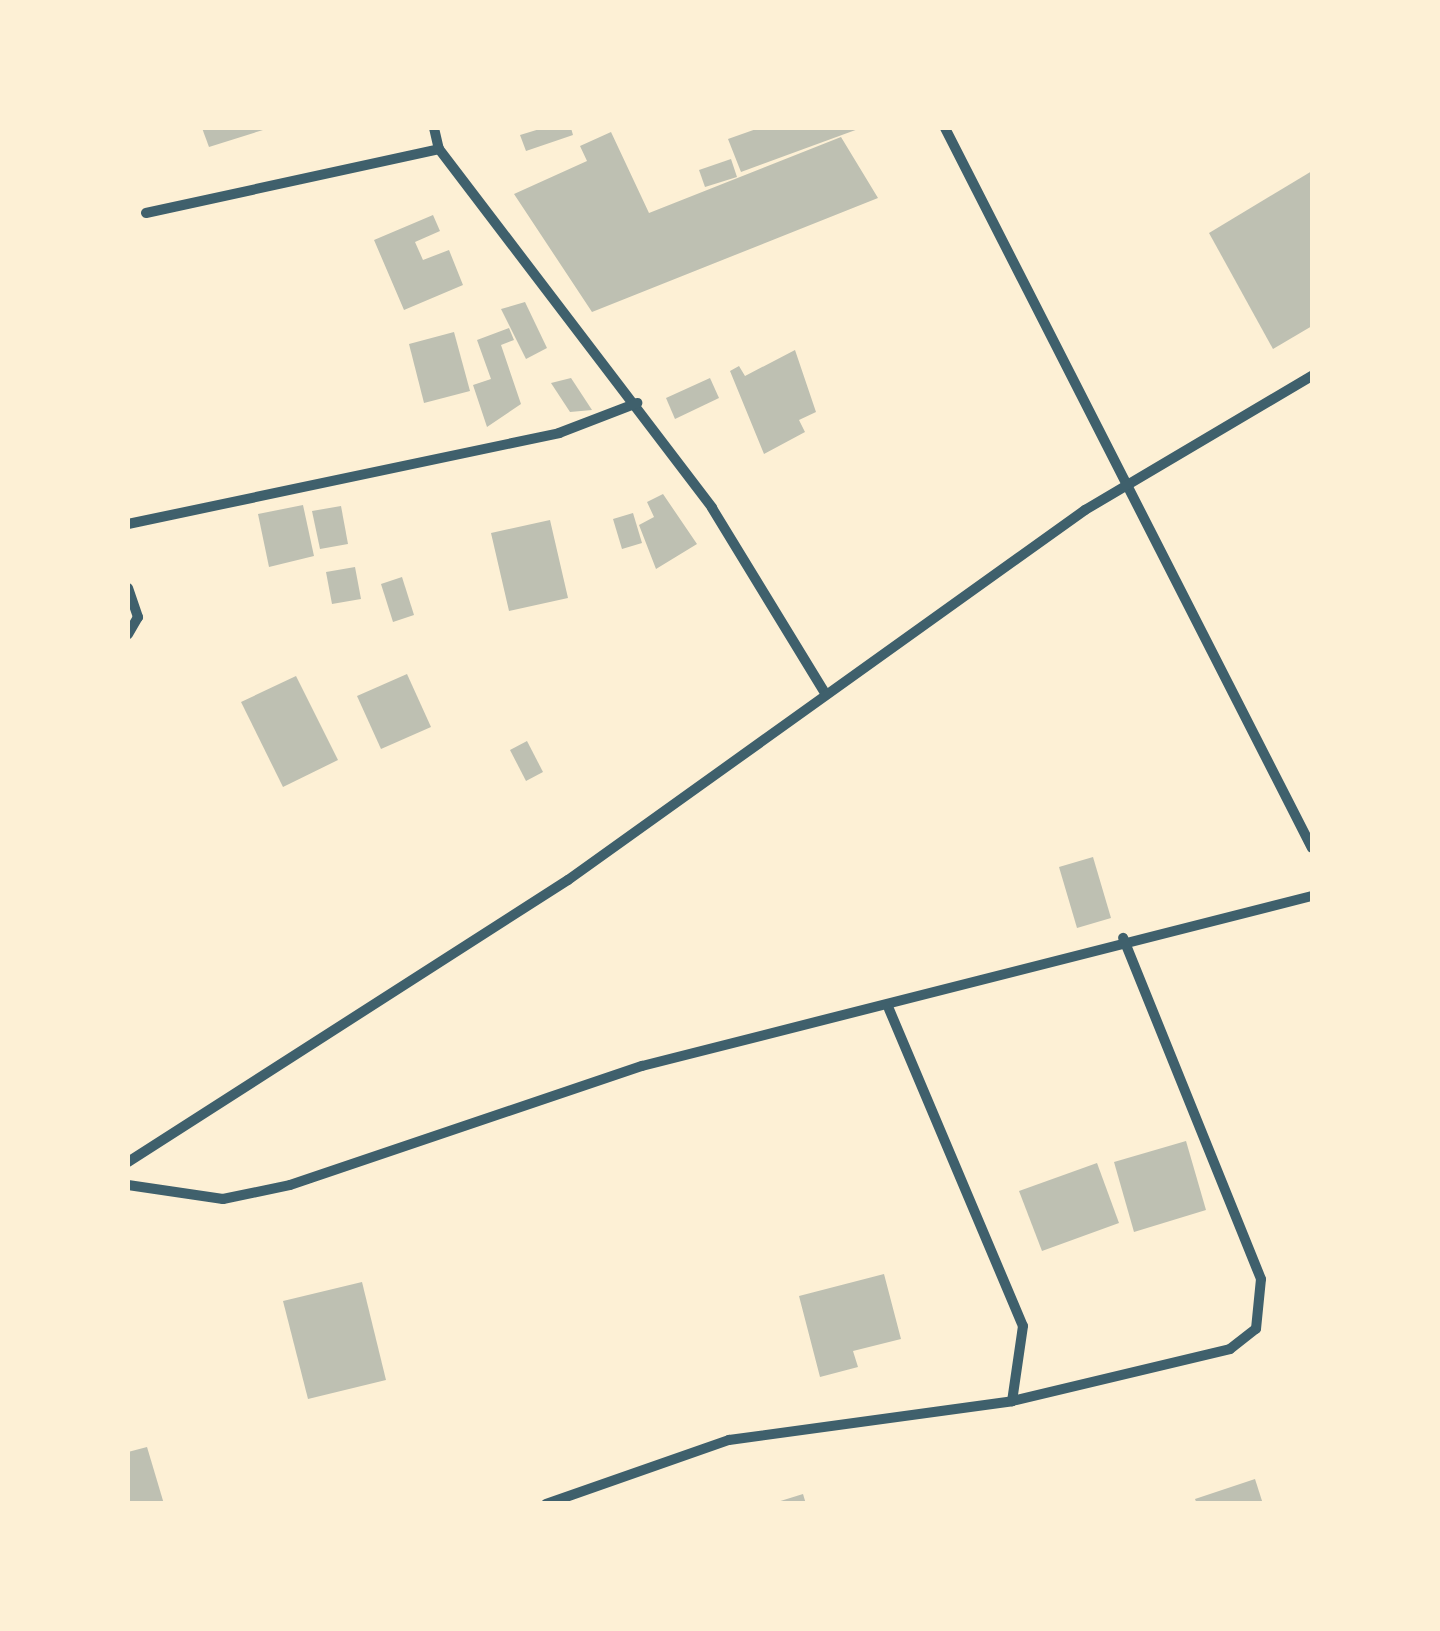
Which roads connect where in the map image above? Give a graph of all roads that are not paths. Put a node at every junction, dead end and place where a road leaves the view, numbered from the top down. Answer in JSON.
{"nodes":[{"id":1,"x":434,"y":128,"type":"edge"},
{"id":2,"x":944,"y":128,"type":"edge"},
{"id":3,"x":439,"y":149,"type":"junction"},
{"id":4,"x":146,"y":213,"type":"dead end"},
{"id":5,"x":1312,"y":376,"type":"edge"},
{"id":6,"x":637,"y":403,"type":"junction"},
{"id":7,"x":1128,"y":486,"type":"junction"},
{"id":8,"x":128,"y":524,"type":"edge"},
{"id":9,"x":128,"y":588,"type":"edge"},
{"id":10,"x":128,"y":634,"type":"edge"},
{"id":11,"x":825,"y":693,"type":"junction"},
{"id":12,"x":1312,"y":848,"type":"edge"},
{"id":13,"x":1312,"y":896,"type":"edge"},
{"id":14,"x":1123,"y":938,"type":"junction"},
{"id":15,"x":889,"y":1010,"type":"junction"},
{"id":16,"x":128,"y":1162,"type":"edge"},
{"id":17,"x":128,"y":1185,"type":"edge"},
{"id":18,"x":1012,"y":1401,"type":"junction"},
{"id":19,"x":546,"y":1504,"type":"edge"}],
"edges":[{"from":1,"to":3,"type":"street"},
{"from":2,"to":7,"type":"street"},
{"from":3,"to":4,"type":"street"},
{"from":3,"to":6,"type":"street"},
{"from":5,"to":7,"type":"street"},
{"from":6,"to":8,"type":"street"},
{"from":6,"to":11,"type":"street"},
{"from":7,"to":11,"type":"street"},
{"from":7,"to":12,"type":"street"},
{"from":9,"to":10,"type":"street"},
{"from":11,"to":16,"type":"street"},
{"from":13,"to":14,"type":"street"},
{"from":14,"to":15,"type":"street"},
{"from":14,"to":18,"type":"street"},
{"from":15,"to":17,"type":"street"},
{"from":15,"to":18,"type":"street"},
{"from":18,"to":19,"type":"street"}]}
